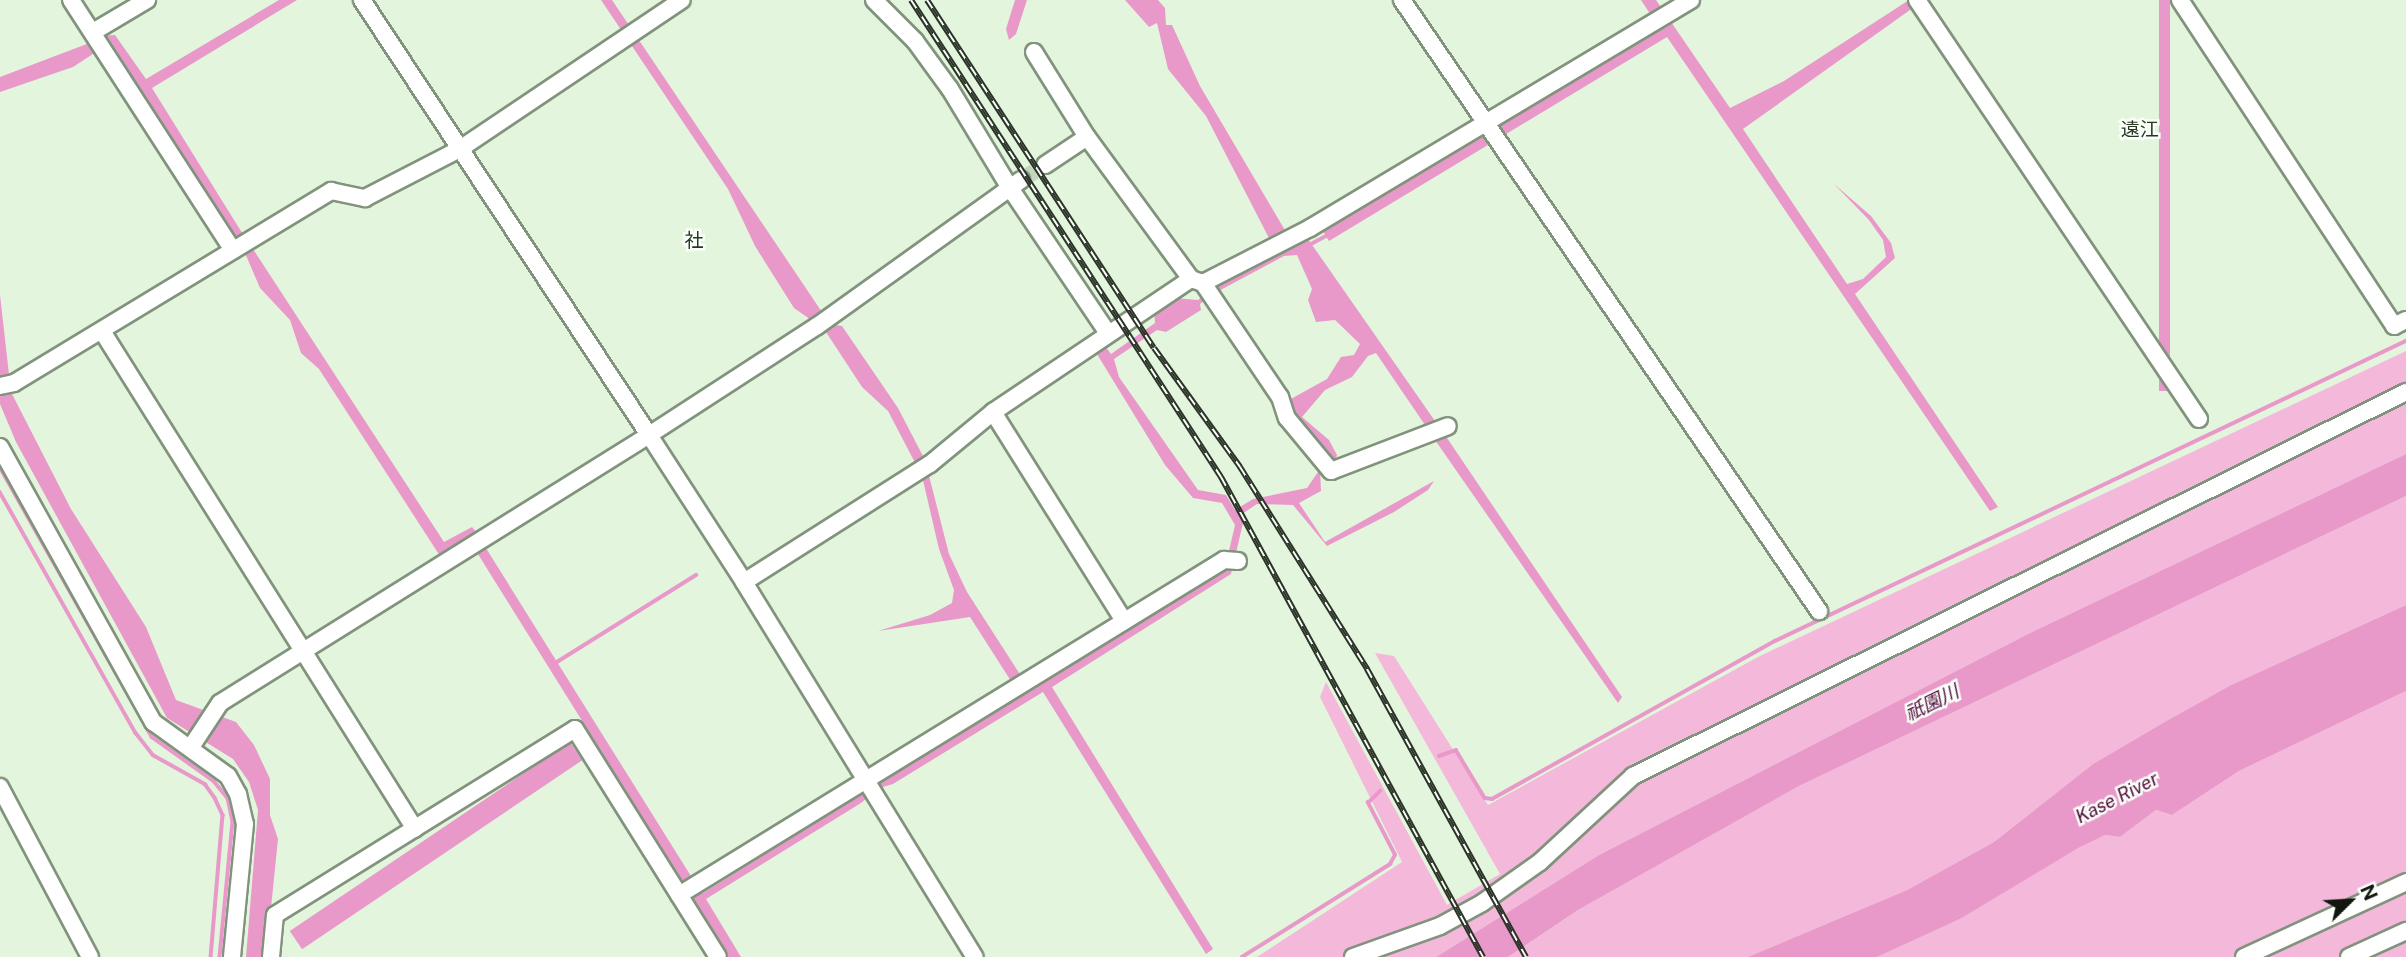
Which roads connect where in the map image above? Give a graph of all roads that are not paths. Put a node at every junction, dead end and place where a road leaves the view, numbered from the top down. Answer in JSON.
{"nodes":[{"id":1,"x":71,"y":0,"type":"edge"},
{"id":2,"x":147,"y":0,"type":"edge"},
{"id":3,"x":362,"y":0,"type":"edge"},
{"id":4,"x":681,"y":0,"type":"edge"},
{"id":5,"x":874,"y":0,"type":"edge"},
{"id":6,"x":1402,"y":0,"type":"edge"},
{"id":7,"x":1691,"y":0,"type":"edge"},
{"id":8,"x":2180,"y":0,"type":"edge"},
{"id":9,"x":1919,"y":3,"type":"edge"},
{"id":10,"x":98,"y":39,"type":"junction"},
{"id":11,"x":1034,"y":52,"type":"dead end"},
{"id":12,"x":1488,"y":125,"type":"junction"},
{"id":13,"x":1087,"y":137,"type":"junction"},
{"id":14,"x":460,"y":149,"type":"junction"},
{"id":15,"x":1045,"y":164,"type":"tunnel mouth"},
{"id":16,"x":1015,"y":184,"type":"junction"},
{"id":17,"x":240,"y":246,"type":"junction"},
{"id":18,"x":1203,"y":289,"type":"junction"},
{"id":19,"x":2406,"y":320,"type":"edge"},
{"id":20,"x":102,"y":331,"type":"junction"},
{"id":21,"x":1107,"y":332,"type":"junction"},
{"id":22,"x":7,"y":385,"type":"edge"},
{"id":23,"x":2406,"y":392,"type":"edge"},
{"id":24,"x":993,"y":412,"type":"junction"},
{"id":25,"x":2199,"y":419,"type":"dead end"},
{"id":26,"x":1440,"y":429,"type":"dead end"},
{"id":27,"x":649,"y":435,"type":"junction"},
{"id":28,"x":0,"y":446,"type":"edge"},
{"id":29,"x":1231,"y":561,"type":"dead end"},
{"id":30,"x":744,"y":582,"type":"junction"},
{"id":31,"x":1819,"y":611,"type":"dead end"},
{"id":32,"x":1124,"y":621,"type":"junction"},
{"id":33,"x":304,"y":649,"type":"junction"},
{"id":34,"x":191,"y":747,"type":"junction"},
{"id":35,"x":869,"y":786,"type":"junction"},
{"id":36,"x":0,"y":787,"type":"edge"},
{"id":37,"x":415,"y":829,"type":"junction"},
{"id":38,"x":2406,"y":882,"type":"edge"},
{"id":39,"x":679,"y":895,"type":"junction"},
{"id":40,"x":2406,"y":931,"type":"edge"},
{"id":41,"x":90,"y":957,"type":"edge"},
{"id":42,"x":232,"y":957,"type":"edge"},
{"id":43,"x":271,"y":957,"type":"edge"},
{"id":44,"x":718,"y":957,"type":"edge"},
{"id":45,"x":975,"y":957,"type":"edge"},
{"id":46,"x":1353,"y":957,"type":"edge"},
{"id":47,"x":2244,"y":957,"type":"edge"},
{"id":48,"x":2349,"y":957,"type":"edge"}],
"edges":[{"from":1,"to":10,"type":"street"},
{"from":2,"to":10,"type":"street"},
{"from":3,"to":14,"type":"street"},
{"from":4,"to":14,"type":"street"},
{"from":5,"to":16,"type":"street"},
{"from":6,"to":12,"type":"street"},
{"from":7,"to":12,"type":"street"},
{"from":8,"to":19,"type":"street"},
{"from":9,"to":25,"type":"street"},
{"from":10,"to":17,"type":"street"},
{"from":11,"to":13,"type":"street"},
{"from":12,"to":18,"type":"street"},
{"from":12,"to":31,"type":"street"},
{"from":13,"to":15,"type":"street"},
{"from":13,"to":18,"type":"street"},
{"from":14,"to":17,"type":"street"},
{"from":14,"to":27,"type":"street"},
{"from":16,"to":21,"type":"street"},
{"from":16,"to":27,"type":"street"},
{"from":17,"to":20,"type":"street"},
{"from":18,"to":21,"type":"street"},
{"from":18,"to":26,"type":"street"},
{"from":20,"to":22,"type":"street"},
{"from":20,"to":33,"type":"street"},
{"from":21,"to":24,"type":"street"},
{"from":23,"to":46,"type":"street"},
{"from":24,"to":30,"type":"street"},
{"from":24,"to":32,"type":"street"},
{"from":27,"to":30,"type":"street"},
{"from":27,"to":33,"type":"street"},
{"from":28,"to":34,"type":"street"},
{"from":29,"to":32,"type":"street"},
{"from":30,"to":35,"type":"street"},
{"from":32,"to":35,"type":"street"},
{"from":33,"to":34,"type":"street"},
{"from":33,"to":37,"type":"street"},
{"from":34,"to":42,"type":"street"},
{"from":35,"to":39,"type":"street"},
{"from":35,"to":45,"type":"street"},
{"from":36,"to":41,"type":"street"},
{"from":37,"to":39,"type":"street"},
{"from":37,"to":43,"type":"street"},
{"from":38,"to":47,"type":"street"},
{"from":39,"to":44,"type":"street"},
{"from":40,"to":48,"type":"street"}]}
